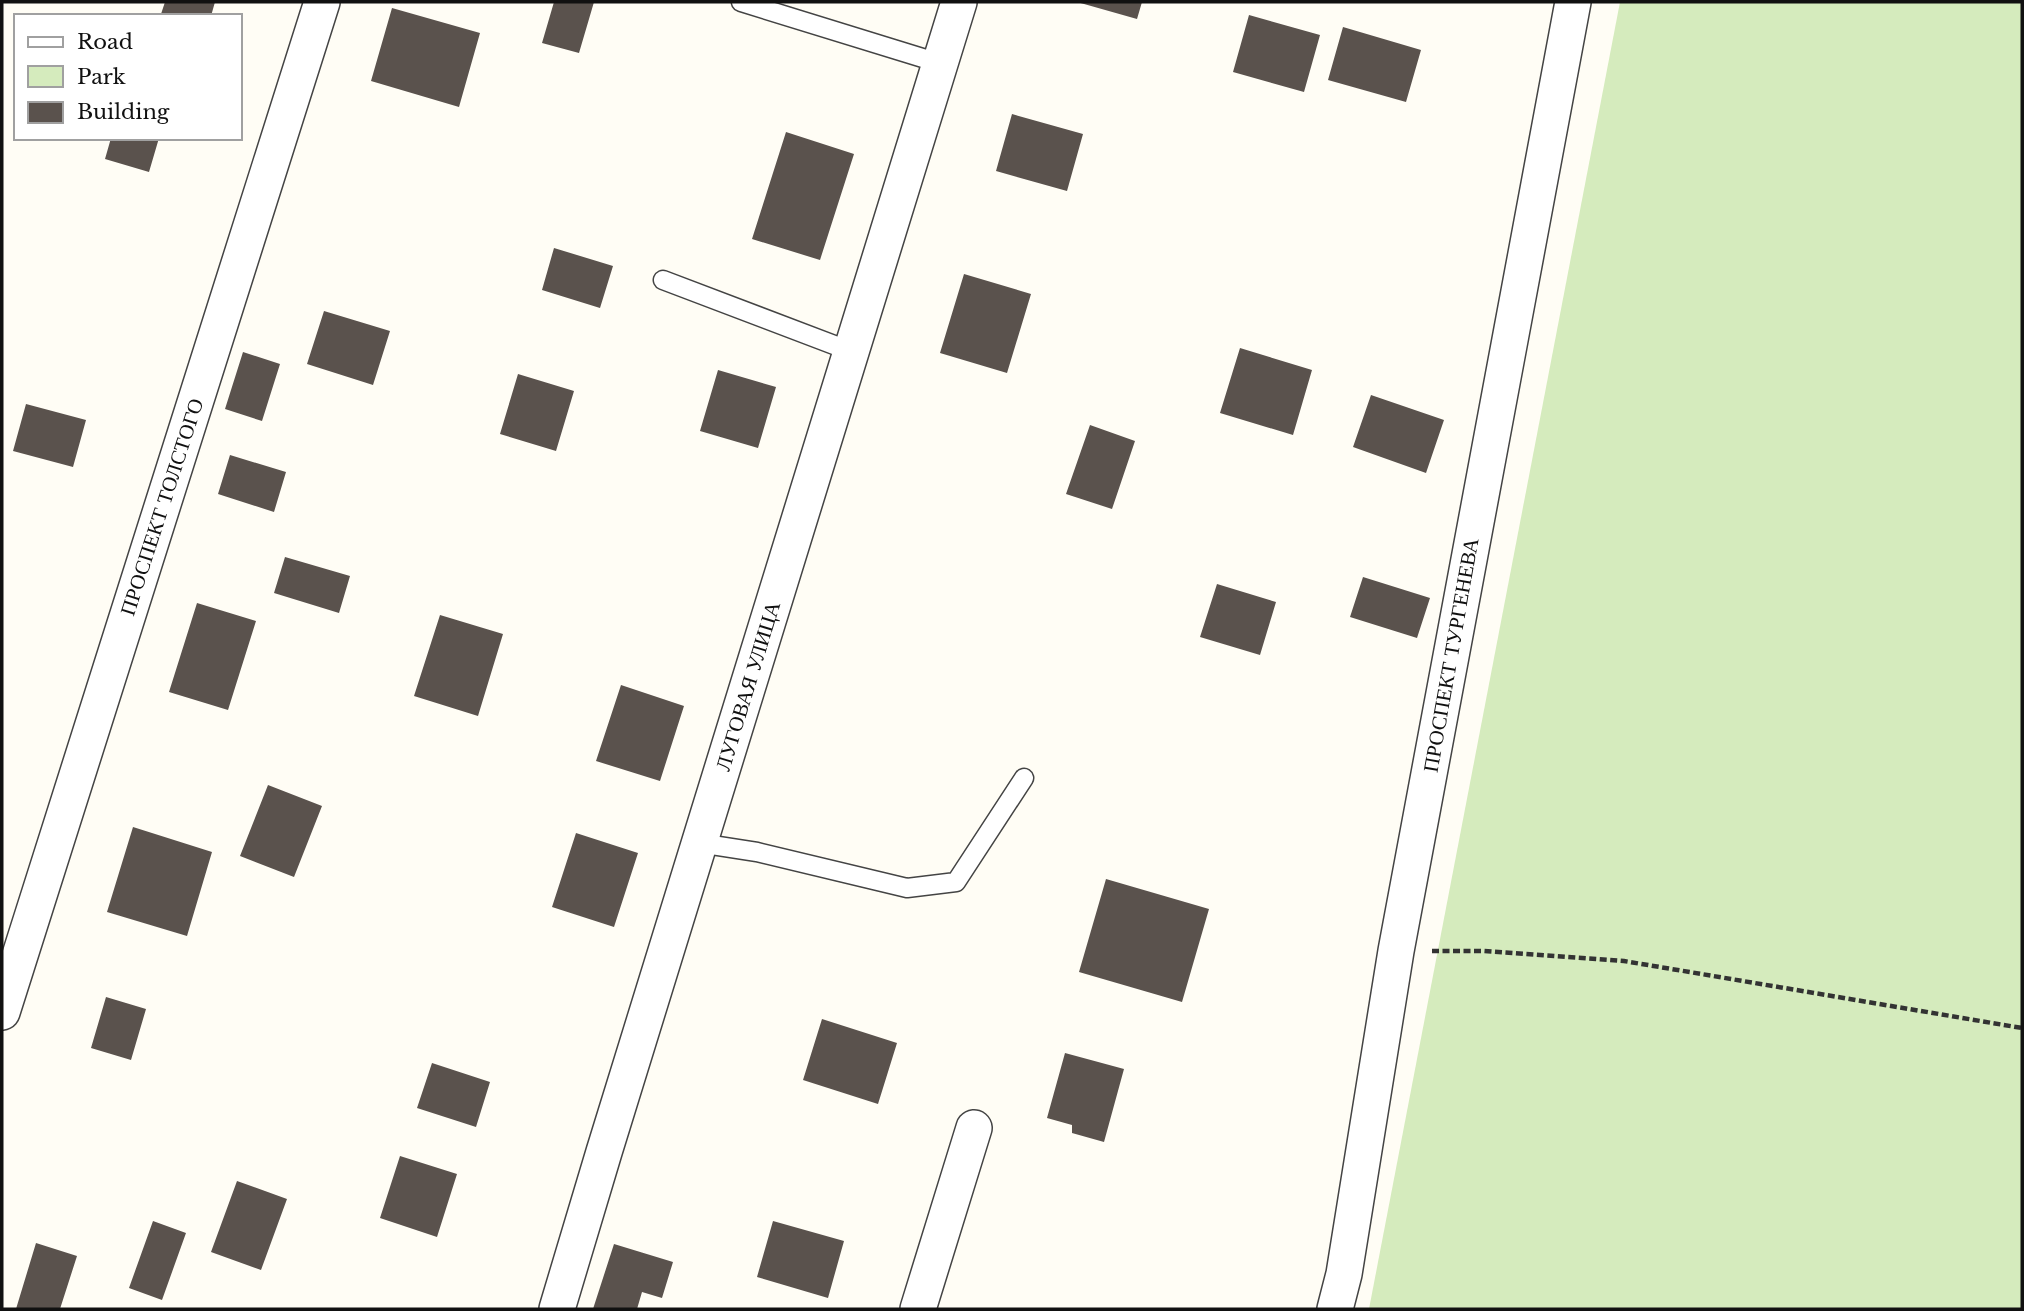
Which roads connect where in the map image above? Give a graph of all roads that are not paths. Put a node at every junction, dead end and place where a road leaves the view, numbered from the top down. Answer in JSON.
{"nodes":[{"id":1,"x":322,"y":2,"type":"edge"},
{"id":2,"x":741,"y":2,"type":"edge"},
{"id":3,"x":959,"y":2,"type":"edge"},
{"id":4,"x":1573,"y":2,"type":"edge"},
{"id":5,"x":939,"y":63,"type":"junction"},
{"id":6,"x":663,"y":280,"type":"dead end"},
{"id":7,"x":850,"y":352,"type":"junction"},
{"id":8,"x":1024,"y":778,"type":"dead end"},
{"id":9,"x":699,"y":843,"type":"junction"},
{"id":10,"x":2,"y":1012,"type":"edge"},
{"id":11,"x":974,"y":1128,"type":"dead end"},
{"id":12,"x":557,"y":1309,"type":"edge"},
{"id":13,"x":918,"y":1309,"type":"edge"},
{"id":14,"x":1335,"y":1309,"type":"edge"}],
"edges":[{"from":1,"to":10,"type":"street","name":"ПРОСПЕКТ ТОЛСТОГО"},
{"from":2,"to":5,"type":"lane"},
{"from":3,"to":5,"type":"street","name":"ЛУГОВАЯ УЛИЦА"},
{"from":4,"to":14,"type":"street","name":"ПРОСПЕКТ ТУРГЕНЕВА"},
{"from":5,"to":7,"type":"street","name":"ЛУГОВАЯ УЛИЦА"},
{"from":6,"to":7,"type":"lane"},
{"from":7,"to":9,"type":"street","name":"ЛУГОВАЯ УЛИЦА"},
{"from":8,"to":9,"type":"lane"},
{"from":9,"to":12,"type":"street","name":"ЛУГОВАЯ УЛИЦА"},
{"from":11,"to":13,"type":"street"}]}
